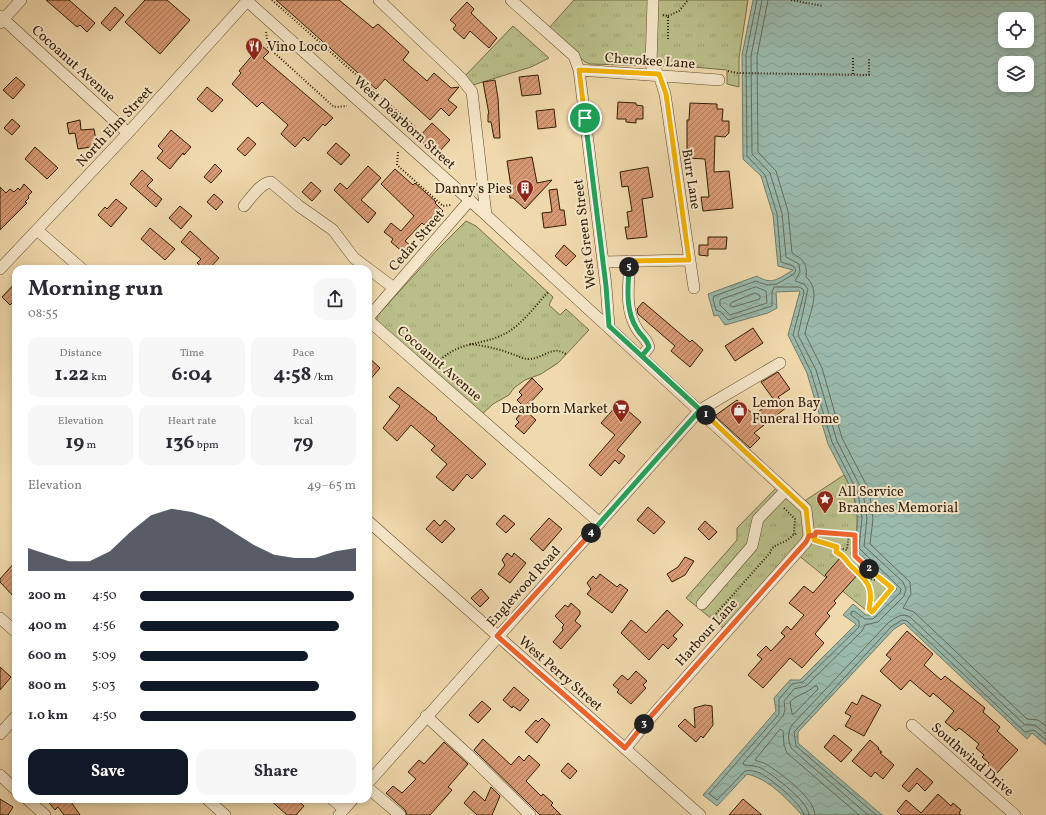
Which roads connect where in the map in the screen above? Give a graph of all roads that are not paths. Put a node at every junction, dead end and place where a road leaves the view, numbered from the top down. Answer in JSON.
{"nodes":[{"id":1,"x":21,"y":0,"type":"edge"},
{"id":2,"x":247,"y":0,"type":"edge"},
{"id":3,"x":379,"y":0,"type":"edge"},
{"id":4,"x":511,"y":0,"type":"edge"},
{"id":5,"x":653,"y":0,"type":"edge"},
{"id":6,"x":1,"y":19,"type":"edge"},
{"id":7,"x":579,"y":70,"type":"junction"},
{"id":8,"x":659,"y":74,"type":"junction"},
{"id":9,"x":719,"y":80,"type":"dead end"},
{"id":10,"x":128,"y":133,"type":"junction"},
{"id":11,"x":470,"y":200,"type":"junction"},
{"id":12,"x":244,"y":206,"type":"dead end"},
{"id":13,"x":486,"y":215,"type":"junction"},
{"id":14,"x":37,"y":230,"type":"junction"},
{"id":15,"x":689,"y":260,"type":"junction"},
{"id":16,"x":630,"y":261,"type":"junction"},
{"id":17,"x":603,"y":262,"type":"junction"},
{"id":18,"x":77,"y":265,"type":"edge"},
{"id":19,"x":363,"y":265,"type":"edge"},
{"id":20,"x":0,"y":269,"type":"edge"},
{"id":21,"x":372,"y":272,"type":"edge"},
{"id":22,"x":394,"y":288,"type":"junction"},
{"id":23,"x":694,"y":288,"type":"dead end"},
{"id":24,"x":372,"y":314,"type":"edge"},
{"id":25,"x":372,"y":323,"type":"edge"},
{"id":26,"x":609,"y":326,"type":"junction"},
{"id":27,"x":642,"y":356,"type":"junction"},
{"id":28,"x":780,"y":363,"type":"dead end"},
{"id":29,"x":700,"y":410,"type":"junction"},
{"id":30,"x":786,"y":490,"type":"junction"},
{"id":31,"x":600,"y":523,"type":"junction"},
{"id":32,"x":372,"y":525,"type":"edge"},
{"id":33,"x":809,"y":536,"type":"joint"},
{"id":34,"x":702,"y":604,"type":"dead end"},
{"id":35,"x":0,"y":618,"type":"edge"},
{"id":36,"x":12,"y":628,"type":"edge"},
{"id":37,"x":497,"y":636,"type":"junction"},
{"id":38,"x":426,"y":716,"type":"junction"},
{"id":39,"x":12,"y":720,"type":"edge"},
{"id":40,"x":912,"y":725,"type":"dead end"},
{"id":41,"x":0,"y":734,"type":"edge"},
{"id":42,"x":625,"y":748,"type":"junction"},
{"id":43,"x":0,"y":775,"type":"edge"},
{"id":44,"x":372,"y":777,"type":"edge"},
{"id":45,"x":12,"y":786,"type":"edge"},
{"id":46,"x":372,"y":791,"type":"edge"},
{"id":47,"x":32,"y":803,"type":"edge"},
{"id":48,"x":212,"y":803,"type":"edge"},
{"id":49,"x":335,"y":803,"type":"edge"},
{"id":50,"x":350,"y":803,"type":"edge"},
{"id":51,"x":342,"y":812,"type":"edge"},
{"id":52,"x":45,"y":815,"type":"edge"},
{"id":53,"x":225,"y":815,"type":"edge"},
{"id":54,"x":400,"y":815,"type":"edge"},
{"id":55,"x":530,"y":815,"type":"edge"},
{"id":56,"x":700,"y":815,"type":"edge"},
{"id":57,"x":1015,"y":815,"type":"edge"}],
"edges":[{"from":1,"to":6,"type":"street"},
{"from":2,"to":10,"type":"street","name":"North Elm Street"},
{"from":2,"to":11,"type":"street","name":"West Dearborn Street"},
{"from":3,"to":13,"type":"street"},
{"from":4,"to":7,"type":"street","name":"West Green Street"},
{"from":5,"to":8,"type":"street","name":"Burr Lane"},
{"from":6,"to":10,"type":"street","name":"Cocoanut Avenue"},
{"from":7,"to":8,"type":"street","name":"Cherokee Lane"},
{"from":7,"to":17,"type":"street","name":"West Green Street"},
{"from":8,"to":9,"type":"street","name":"Cherokee Lane"},
{"from":8,"to":15,"type":"street","name":"Burr Lane"},
{"from":10,"to":14,"type":"street","name":"North Elm Street"},
{"from":11,"to":13,"type":"street","name":"West Dearborn Street"},
{"from":11,"to":22,"type":"street","name":"Cedar Street"},
{"from":12,"to":19,"type":"street"},
{"from":13,"to":26,"type":"street","name":"West Dearborn Street"},
{"from":14,"to":18,"type":"street"},
{"from":14,"to":20,"type":"street","name":"North Elm Street"},
{"from":15,"to":16,"type":"street"},
{"from":15,"to":23,"type":"street","name":"Burr Lane"},
{"from":16,"to":17,"type":"street"},
{"from":16,"to":27,"type":"street"},
{"from":17,"to":26,"type":"street","name":"West Green Street"},
{"from":21,"to":22,"type":"street"},
{"from":22,"to":24,"type":"street","name":"Cedar Street"},
{"from":25,"to":31,"type":"street","name":"Cocoanut Avenue"},
{"from":26,"to":27,"type":"street","name":"West Dearborn Street"},
{"from":27,"to":29,"type":"street","name":"West Dearborn Street"},
{"from":28,"to":29,"type":"street","name":"Englewood Road"},
{"from":29,"to":30,"type":"street","name":"West Dearborn Street"},
{"from":29,"to":31,"type":"street","name":"Englewood Road"},
{"from":30,"to":33,"type":"street","name":"West Dearborn Street"},
{"from":30,"to":34,"type":"street"},
{"from":31,"to":37,"type":"street","name":"Englewood Road"},
{"from":32,"to":37,"type":"street","name":"West Perry Street"},
{"from":33,"to":42,"type":"street","name":"Harbour Lane"},
{"from":35,"to":36,"type":"street"},
{"from":37,"to":38,"type":"street","name":"Englewood Road"},
{"from":37,"to":42,"type":"street","name":"West Perry Street"},
{"from":38,"to":44,"type":"street","name":"Englewood Road"},
{"from":38,"to":55,"type":"street"},
{"from":39,"to":41,"type":"street"},
{"from":40,"to":57,"type":"street","name":"Southwind Drive"},
{"from":42,"to":56,"type":"street","name":"West Perry Street"},
{"from":43,"to":45,"type":"street"},
{"from":46,"to":54,"type":"street"},
{"from":47,"to":52,"type":"street"},
{"from":48,"to":53,"type":"street"},
{"from":49,"to":51,"type":"street"},
{"from":50,"to":51,"type":"street"}]}
